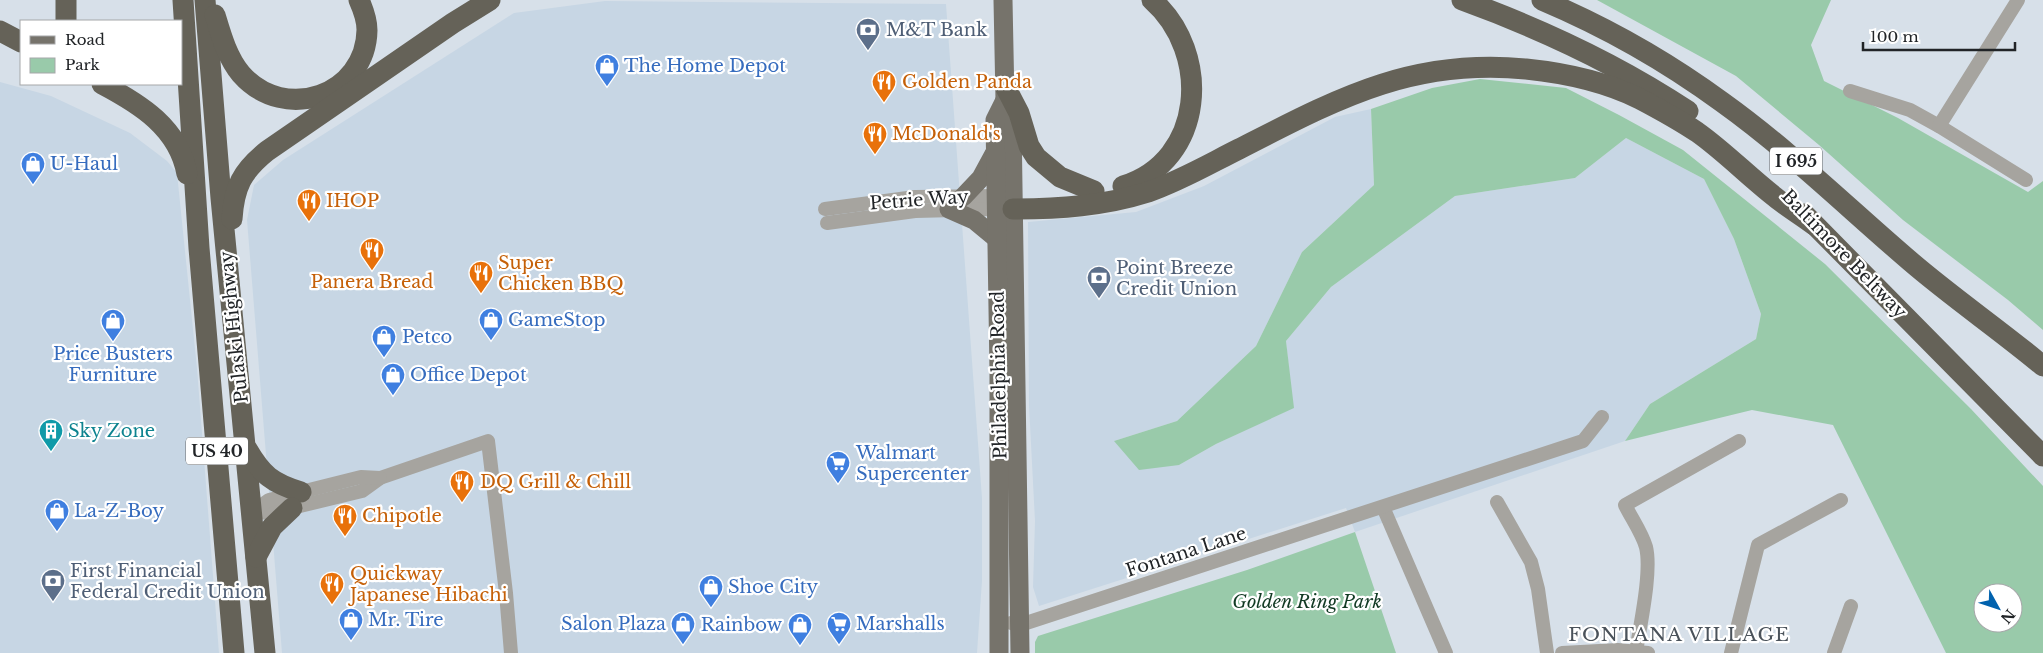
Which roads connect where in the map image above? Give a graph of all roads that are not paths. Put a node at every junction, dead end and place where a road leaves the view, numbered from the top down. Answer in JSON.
{"nodes":[{"id":1,"x":66,"y":0,"type":"edge"},
{"id":2,"x":176,"y":0,"type":"edge"},
{"id":3,"x":183,"y":0,"type":"edge"},
{"id":4,"x":205,"y":0,"type":"edge"},
{"id":5,"x":210,"y":0,"type":"edge"},
{"id":6,"x":359,"y":0,"type":"edge"},
{"id":7,"x":490,"y":0,"type":"edge"},
{"id":8,"x":1003,"y":0,"type":"edge"},
{"id":9,"x":1152,"y":0,"type":"edge"},
{"id":10,"x":1462,"y":0,"type":"edge"},
{"id":11,"x":1542,"y":0,"type":"edge"},
{"id":12,"x":2018,"y":0,"type":"edge"},
{"id":13,"x":66,"y":20,"type":"edge"},
{"id":14,"x":173,"y":20,"type":"edge"},
{"id":15,"x":0,"y":32,"type":"edge"},
{"id":16,"x":186,"y":40,"type":"junction"},
{"id":17,"x":20,"y":42,"type":"edge"},
{"id":18,"x":104,"y":85,"type":"edge"},
{"id":19,"x":1850,"y":91,"type":"dead end"},
{"id":20,"x":1005,"y":93,"type":"junction"},
{"id":21,"x":1939,"y":126,"type":"junction"},
{"id":22,"x":995,"y":150,"type":"junction"},
{"id":23,"x":2026,"y":180,"type":"dead end"},
{"id":24,"x":1094,"y":191,"type":"junction"},
{"id":25,"x":1005,"y":202,"type":"junction"},
{"id":26,"x":956,"y":203,"type":"junction"},
{"id":27,"x":826,"y":216,"type":"dead end"},
{"id":28,"x":1814,"y":225,"type":"junction"},
{"id":29,"x":997,"y":239,"type":"junction"},
{"id":30,"x":199,"y":248,"type":"junction"},
{"id":31,"x":229,"y":280,"type":"junction"},
{"id":32,"x":2038,"y":361,"type":"edge"},
{"id":33,"x":1602,"y":417,"type":"dead end"},
{"id":34,"x":1739,"y":441,"type":"dead end"},
{"id":35,"x":245,"y":444,"type":"junction"},
{"id":36,"x":2043,"y":456,"type":"edge"},
{"id":37,"x":296,"y":500,"type":"junction"},
{"id":38,"x":1841,"y":500,"type":"dead end"},
{"id":39,"x":1497,"y":502,"type":"dead end"},
{"id":40,"x":1383,"y":507,"type":"junction"},
{"id":41,"x":252,"y":512,"type":"junction"},
{"id":42,"x":256,"y":557,"type":"junction"},
{"id":43,"x":1851,"y":606,"type":"dead end"},
{"id":44,"x":1000,"y":621,"type":"junction"},
{"id":45,"x":1020,"y":625,"type":"junction"},
{"id":46,"x":1642,"y":652,"type":"edge"},
{"id":47,"x":234,"y":653,"type":"edge"},
{"id":48,"x":266,"y":653,"type":"edge"},
{"id":49,"x":512,"y":653,"type":"edge"},
{"id":50,"x":1000,"y":653,"type":"edge"},
{"id":51,"x":1020,"y":653,"type":"edge"},
{"id":52,"x":1446,"y":653,"type":"edge"},
{"id":53,"x":1547,"y":653,"type":"edge"},
{"id":54,"x":1562,"y":653,"type":"edge"},
{"id":55,"x":1730,"y":653,"type":"edge"},
{"id":56,"x":1834,"y":653,"type":"edge"}],
"edges":[{"from":1,"to":13,"type":"highway"},
{"from":2,"to":14,"type":"highway"},
{"from":3,"to":16,"type":"highway","name":"Pulaski Highway","number":"US 40"},
{"from":4,"to":31,"type":"highway","name":"Pulaski Highway","number":"US 40"},
{"from":5,"to":6,"type":"highway"},
{"from":7,"to":31,"type":"highway"},
{"from":8,"to":20,"type":"main road","name":"Philadelphia Road"},
{"from":9,"to":24,"type":"highway"},
{"from":10,"to":28,"type":"highway","name":"Baltimore Beltway","number":"I 695"},
{"from":11,"to":32,"type":"highway","name":"Baltimore Beltway","number":"I 695"},
{"from":12,"to":21,"type":"street"},
{"from":15,"to":17,"type":"highway"},
{"from":16,"to":30,"type":"highway","name":"Pulaski Highway","number":"US 40"},
{"from":16,"to":41,"type":"highway"},
{"from":18,"to":30,"type":"highway"},
{"from":19,"to":21,"type":"street"},
{"from":20,"to":22,"type":"main road","name":"Philadelphia Road"},
{"from":20,"to":24,"type":"highway"},
{"from":20,"to":25,"type":"main road","name":"Philadelphia Road"},
{"from":21,"to":23,"type":"street"},
{"from":22,"to":25,"type":"main road","name":"Philadelphia Road"},
{"from":22,"to":26,"type":"main road"},
{"from":24,"to":25,"type":"highway"},
{"from":25,"to":26,"type":"street","name":"Petrie Way"},
{"from":25,"to":28,"type":"highway"},
{"from":25,"to":29,"type":"main road","name":"Philadelphia Road"},
{"from":25,"to":45,"type":"main road","name":"Philadelphia Road"},
{"from":26,"to":27,"type":"street","name":"Petrie Way"},
{"from":26,"to":29,"type":"main road"},
{"from":28,"to":36,"type":"highway","name":"Baltimore Beltway","number":"I 695"},
{"from":29,"to":44,"type":"main road","name":"Philadelphia Road"},
{"from":30,"to":47,"type":"highway","name":"Pulaski Highway","number":"US 40"},
{"from":31,"to":35,"type":"highway","name":"Pulaski Highway","number":"US 40"},
{"from":33,"to":40,"type":"street","name":"Fontana Lane"},
{"from":34,"to":46,"type":"street"},
{"from":35,"to":37,"type":"highway"},
{"from":35,"to":41,"type":"highway","name":"Pulaski Highway","number":"US 40"},
{"from":37,"to":41,"type":"street"},
{"from":37,"to":42,"type":"highway"},
{"from":37,"to":49,"type":"street"},
{"from":38,"to":55,"type":"street"},
{"from":39,"to":53,"type":"street"},
{"from":40,"to":45,"type":"street","name":"Fontana Lane"},
{"from":40,"to":52,"type":"street"},
{"from":41,"to":42,"type":"highway","name":"Pulaski Highway","number":"US 40"},
{"from":42,"to":48,"type":"highway","name":"Pulaski Highway","number":"US 40"},
{"from":43,"to":56,"type":"street"},
{"from":44,"to":45,"type":"street","name":"Fontana Lane"},
{"from":44,"to":50,"type":"main road","name":"Philadelphia Road"},
{"from":45,"to":51,"type":"main road","name":"Philadelphia Road"},
{"from":46,"to":54,"type":"street"}]}
